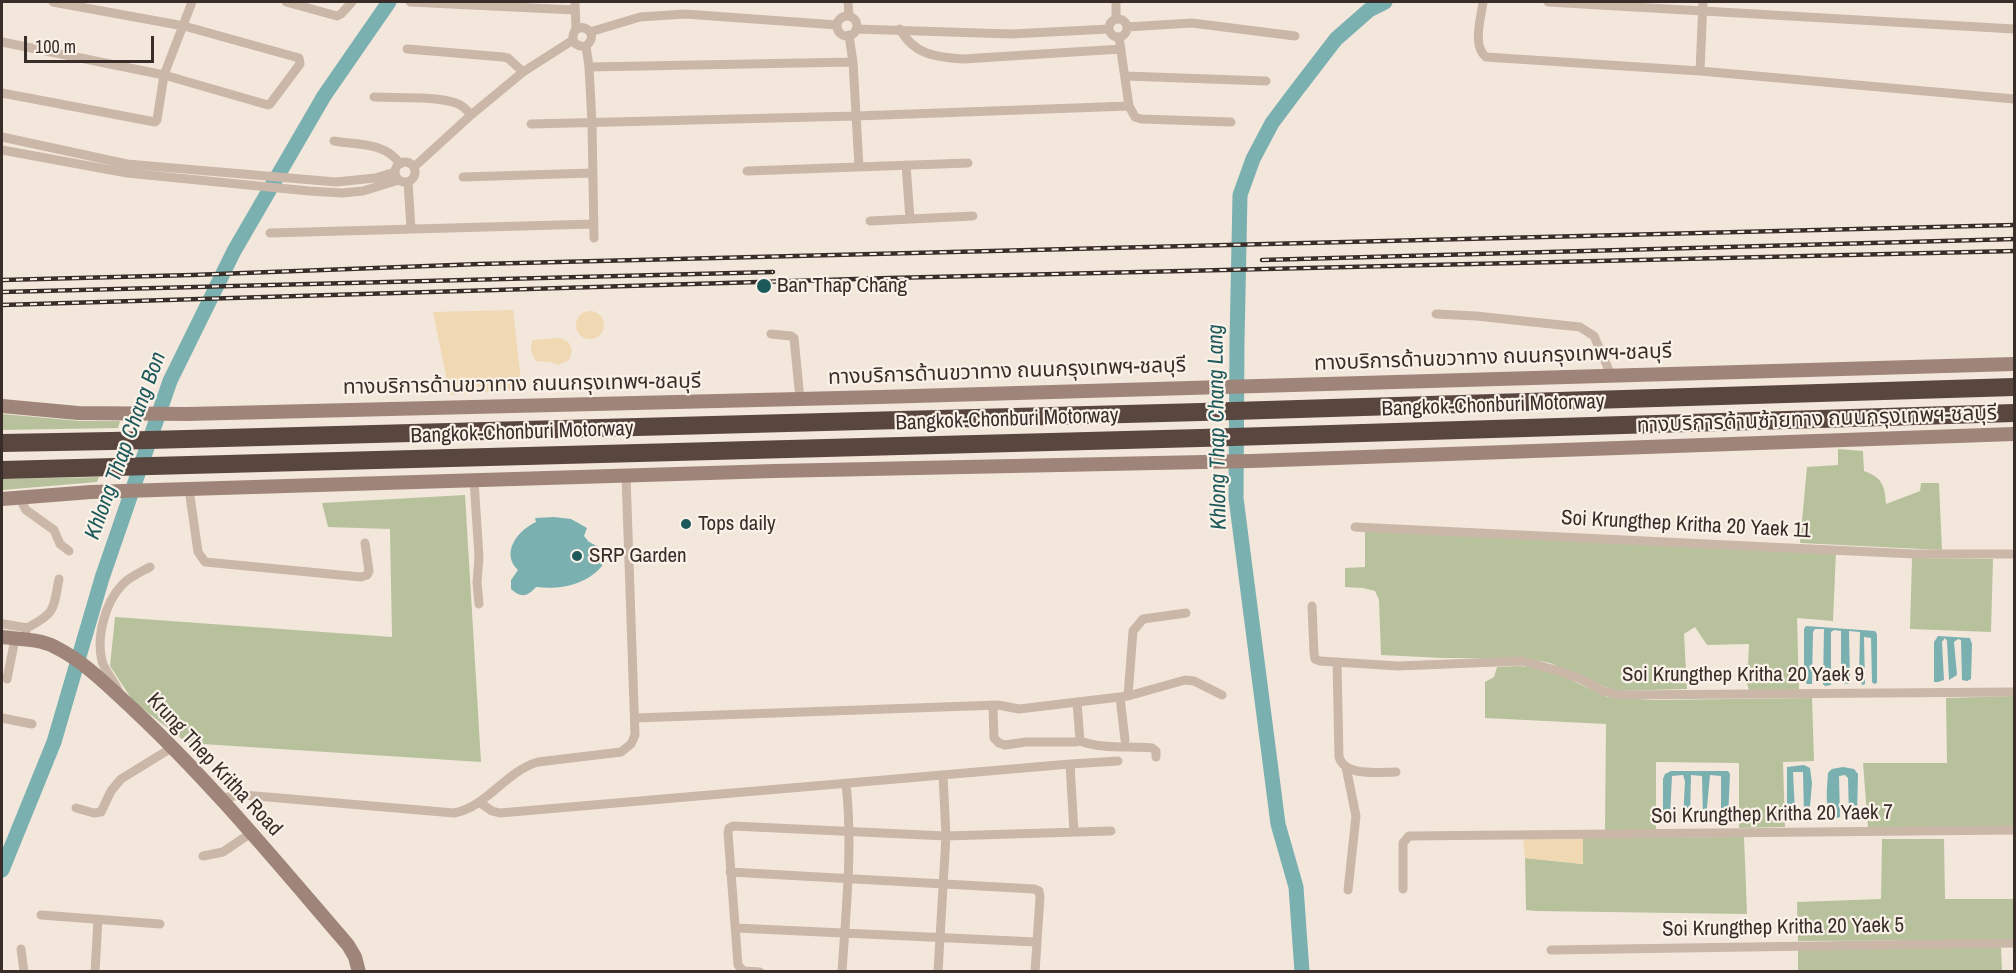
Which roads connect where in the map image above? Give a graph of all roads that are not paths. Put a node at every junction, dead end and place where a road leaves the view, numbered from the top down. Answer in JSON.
{"nodes":[{"id":1,"x":53,"y":2,"type":"edge"},
{"id":2,"x":192,"y":2,"type":"edge"},
{"id":3,"x":286,"y":2,"type":"edge"},
{"id":4,"x":352,"y":2,"type":"edge"},
{"id":5,"x":411,"y":2,"type":"edge"},
{"id":6,"x":848,"y":2,"type":"edge"},
{"id":7,"x":1116,"y":2,"type":"edge"},
{"id":8,"x":1483,"y":2,"type":"edge"},
{"id":9,"x":1548,"y":2,"type":"edge"},
{"id":10,"x":575,"y":6,"type":"edge"},
{"id":11,"x":1703,"y":6,"type":"edge"},
{"id":12,"x":849,"y":16,"type":"junction"},
{"id":13,"x":1116,"y":19,"type":"junction"},
{"id":14,"x":184,"y":26,"type":"junction"},
{"id":15,"x":837,"y":26,"type":"junction"},
{"id":16,"x":1126,"y":27,"type":"junction"},
{"id":17,"x":900,"y":29,"type":"junction"},
{"id":18,"x":1109,"y":29,"type":"junction"},
{"id":19,"x":2014,"y":29,"type":"edge"},
{"id":20,"x":576,"y":30,"type":"junction"},
{"id":21,"x":590,"y":32,"type":"junction"},
{"id":22,"x":852,"y":32,"type":"junction"},
{"id":23,"x":1295,"y":36,"type":"dead end"},
{"id":24,"x":1119,"y":37,"type":"junction"},
{"id":25,"x":573,"y":40,"type":"junction"},
{"id":26,"x":2,"y":42,"type":"edge"},
{"id":27,"x":586,"y":46,"type":"junction"},
{"id":28,"x":407,"y":49,"type":"dead end"},
{"id":29,"x":1121,"y":49,"type":"junction"},
{"id":30,"x":853,"y":62,"type":"junction"},
{"id":31,"x":589,"y":67,"type":"junction"},
{"id":32,"x":1700,"y":71,"type":"junction"},
{"id":33,"x":523,"y":72,"type":"junction"},
{"id":34,"x":164,"y":75,"type":"junction"},
{"id":35,"x":1125,"y":76,"type":"junction"},
{"id":36,"x":1266,"y":81,"type":"dead end"},
{"id":37,"x":2,"y":93,"type":"edge"},
{"id":38,"x":374,"y":97,"type":"dead end"},
{"id":39,"x":2014,"y":99,"type":"edge"},
{"id":40,"x":1129,"y":106,"type":"junction"},
{"id":41,"x":471,"y":115,"type":"junction"},
{"id":42,"x":856,"y":116,"type":"junction"},
{"id":43,"x":1231,"y":122,"type":"dead end"},
{"id":44,"x":592,"y":123,"type":"junction"},
{"id":45,"x":531,"y":124,"type":"dead end"},
{"id":46,"x":2,"y":136,"type":"edge"},
{"id":47,"x":334,"y":141,"type":"dead end"},
{"id":48,"x":2,"y":150,"type":"edge"},
{"id":49,"x":968,"y":163,"type":"dead end"},
{"id":50,"x":906,"y":165,"type":"junction"},
{"id":51,"x":414,"y":167,"type":"junction"},
{"id":52,"x":860,"y":167,"type":"junction"},
{"id":53,"x":149,"y":171,"type":"junction"},
{"id":54,"x":747,"y":171,"type":"dead end"},
{"id":55,"x":592,"y":173,"type":"junction"},
{"id":56,"x":400,"y":174,"type":"junction"},
{"id":57,"x":463,"y":177,"type":"dead end"},
{"id":58,"x":310,"y":180,"type":"junction"},
{"id":59,"x":309,"y":191,"type":"junction"},
{"id":60,"x":973,"y":216,"type":"dead end"},
{"id":61,"x":910,"y":219,"type":"junction"},
{"id":62,"x":870,"y":221,"type":"dead end"},
{"id":63,"x":594,"y":224,"type":"junction"},
{"id":64,"x":411,"y":229,"type":"junction"},
{"id":65,"x":270,"y":233,"type":"dead end"},
{"id":66,"x":594,"y":238,"type":"dead end"},
{"id":67,"x":1436,"y":314,"type":"dead end"},
{"id":68,"x":771,"y":334,"type":"dead end"},
{"id":69,"x":2014,"y":364,"type":"edge"},
{"id":70,"x":1611,"y":375,"type":"junction"},
{"id":71,"x":2014,"y":387,"type":"edge"},
{"id":72,"x":800,"y":399,"type":"junction"},
{"id":73,"x":2,"y":406,"type":"edge"},
{"id":74,"x":2014,"y":413,"type":"edge"},
{"id":75,"x":2014,"y":434,"type":"edge"},
{"id":76,"x":2,"y":442,"type":"edge"},
{"id":77,"x":2,"y":470,"type":"edge"},
{"id":78,"x":626,"y":476,"type":"junction"},
{"id":79,"x":474,"y":480,"type":"junction"},
{"id":80,"x":189,"y":489,"type":"junction"},
{"id":81,"x":19,"y":497,"type":"junction"},
{"id":82,"x":2,"y":499,"type":"edge"},
{"id":83,"x":1355,"y":527,"type":"dead end"},
{"id":84,"x":365,"y":543,"type":"dead end"},
{"id":85,"x":69,"y":551,"type":"dead end"},
{"id":86,"x":2014,"y":554,"type":"edge"},
{"id":87,"x":150,"y":567,"type":"dead end"},
{"id":88,"x":59,"y":579,"type":"dead end"},
{"id":89,"x":479,"y":604,"type":"dead end"},
{"id":90,"x":1311,"y":606,"type":"dead end"},
{"id":91,"x":1186,"y":614,"type":"dead end"},
{"id":92,"x":14,"y":633,"type":"edge"},
{"id":93,"x":1337,"y":663,"type":"junction"},
{"id":94,"x":7,"y":679,"type":"dead end"},
{"id":95,"x":2014,"y":692,"type":"edge"},
{"id":96,"x":1222,"y":695,"type":"dead end"},
{"id":97,"x":1124,"y":696,"type":"junction"},
{"id":98,"x":121,"y":698,"type":"junction"},
{"id":99,"x":1077,"y":702,"type":"junction"},
{"id":100,"x":993,"y":706,"type":"junction"},
{"id":101,"x":2,"y":718,"type":"edge"},
{"id":102,"x":635,"y":718,"type":"junction"},
{"id":103,"x":32,"y":724,"type":"dead end"},
{"id":104,"x":1125,"y":740,"type":"dead end"},
{"id":105,"x":1080,"y":741,"type":"junction"},
{"id":106,"x":173,"y":747,"type":"junction"},
{"id":107,"x":1156,"y":757,"type":"dead end"},
{"id":108,"x":1118,"y":761,"type":"dead end"},
{"id":109,"x":1070,"y":764,"type":"junction"},
{"id":110,"x":1346,"y":767,"type":"junction"},
{"id":111,"x":1396,"y":772,"type":"dead end"},
{"id":112,"x":943,"y":775,"type":"junction"},
{"id":113,"x":846,"y":784,"type":"junction"},
{"id":114,"x":222,"y":798,"type":"junction"},
{"id":115,"x":479,"y":802,"type":"junction"},
{"id":116,"x":76,"y":808,"type":"dead end"},
{"id":117,"x":2014,"y":830,"type":"edge"},
{"id":118,"x":1111,"y":831,"type":"dead end"},
{"id":119,"x":849,"y":832,"type":"junction"},
{"id":120,"x":1074,"y":832,"type":"junction"},
{"id":121,"x":251,"y":833,"type":"junction"},
{"id":122,"x":945,"y":836,"type":"junction"},
{"id":123,"x":203,"y":856,"type":"dead end"},
{"id":124,"x":730,"y":872,"type":"junction"},
{"id":125,"x":849,"y":879,"type":"junction"},
{"id":126,"x":943,"y":885,"type":"junction"},
{"id":127,"x":1403,"y":889,"type":"dead end"},
{"id":128,"x":1348,"y":890,"type":"dead end"},
{"id":129,"x":41,"y":915,"type":"dead end"},
{"id":130,"x":98,"y":919,"type":"junction"},
{"id":131,"x":160,"y":924,"type":"dead end"},
{"id":132,"x":736,"y":928,"type":"junction"},
{"id":133,"x":844,"y":933,"type":"junction"},
{"id":134,"x":941,"y":936,"type":"junction"},
{"id":135,"x":1036,"y":942,"type":"junction"},
{"id":136,"x":2014,"y":943,"type":"edge"},
{"id":137,"x":21,"y":949,"type":"dead end"},
{"id":138,"x":1551,"y":951,"type":"dead end"},
{"id":139,"x":24,"y":972,"type":"edge"},
{"id":140,"x":95,"y":972,"type":"edge"},
{"id":141,"x":359,"y":972,"type":"edge"},
{"id":142,"x":760,"y":972,"type":"edge"},
{"id":143,"x":842,"y":972,"type":"edge"},
{"id":144,"x":938,"y":972,"type":"edge"},
{"id":145,"x":1035,"y":972,"type":"edge"}],
"edges":[{"from":1,"to":14,"type":"street"},
{"from":2,"to":14,"type":"street"},
{"from":3,"to":4,"type":"street"},
{"from":5,"to":10,"type":"street"},
{"from":6,"to":12,"type":"street"},
{"from":7,"to":13,"type":"street"},
{"from":8,"to":32,"type":"street"},
{"from":9,"to":11,"type":"street"},
{"from":10,"to":20,"type":"street"},
{"from":11,"to":19,"type":"street"},
{"from":11,"to":32,"type":"street"},
{"from":12,"to":15,"type":"street"},
{"from":12,"to":22,"type":"street"},
{"from":13,"to":16,"type":"street"},
{"from":13,"to":18,"type":"street"},
{"from":14,"to":34,"type":"street"},
{"from":14,"to":34,"type":"street"},
{"from":15,"to":21,"type":"street"},
{"from":15,"to":22,"type":"street"},
{"from":16,"to":23,"type":"street"},
{"from":16,"to":24,"type":"street"},
{"from":17,"to":18,"type":"street"},
{"from":17,"to":22,"type":"street"},
{"from":17,"to":29,"type":"street"},
{"from":18,"to":24,"type":"street"},
{"from":20,"to":21,"type":"street"},
{"from":20,"to":25,"type":"street"},
{"from":21,"to":27,"type":"street"},
{"from":22,"to":30,"type":"street"},
{"from":24,"to":29,"type":"street"},
{"from":25,"to":27,"type":"street"},
{"from":25,"to":33,"type":"street"},
{"from":26,"to":34,"type":"street"},
{"from":27,"to":31,"type":"street"},
{"from":28,"to":33,"type":"street"},
{"from":29,"to":35,"type":"street"},
{"from":30,"to":31,"type":"street"},
{"from":30,"to":42,"type":"street"},
{"from":31,"to":44,"type":"street"},
{"from":32,"to":39,"type":"street"},
{"from":33,"to":41,"type":"street"},
{"from":34,"to":37,"type":"street"},
{"from":35,"to":36,"type":"street"},
{"from":35,"to":40,"type":"street"},
{"from":38,"to":41,"type":"street"},
{"from":40,"to":42,"type":"street"},
{"from":40,"to":43,"type":"street"},
{"from":41,"to":51,"type":"street"},
{"from":42,"to":44,"type":"street"},
{"from":42,"to":52,"type":"street"},
{"from":44,"to":45,"type":"street"},
{"from":44,"to":55,"type":"street"},
{"from":46,"to":53,"type":"street"},
{"from":47,"to":56,"type":"street"},
{"from":48,"to":53,"type":"street"},
{"from":49,"to":50,"type":"street"},
{"from":50,"to":52,"type":"street"},
{"from":50,"to":61,"type":"street"},
{"from":51,"to":56,"type":"street"},
{"from":51,"to":56,"type":"street"},
{"from":52,"to":54,"type":"street"},
{"from":53,"to":58,"type":"street"},
{"from":53,"to":59,"type":"street"},
{"from":55,"to":57,"type":"street"},
{"from":55,"to":63,"type":"street"},
{"from":56,"to":58,"type":"street"},
{"from":56,"to":59,"type":"street"},
{"from":56,"to":64,"type":"street"},
{"from":58,"to":59,"type":"street"},
{"from":60,"to":61,"type":"street"},
{"from":61,"to":62,"type":"street"},
{"from":63,"to":64,"type":"street"},
{"from":63,"to":66,"type":"street"},
{"from":64,"to":65,"type":"street"},
{"from":67,"to":70,"type":"street"},
{"from":68,"to":72,"type":"street"},
{"from":69,"to":70,"type":"main road","name":"ทางบริการด้านขวาทาง ถนนกรุงเทพฯ-ชลบุรี"},
{"from":70,"to":72,"type":"main road","name":"ทางบริการด้านขวาทาง ถนนกรุงเทพฯ-ชลบุรี"},
{"from":71,"to":76,"type":"highway","name":"Bangkok-Chonburi Motorway"},
{"from":72,"to":73,"type":"main road","name":"ทางบริการด้านขวาทาง ถนนกรุงเทพฯ-ชลบุรี"},
{"from":74,"to":77,"type":"highway","name":"Bangkok-Chonburi Motorway"},
{"from":75,"to":78,"type":"main road","name":"ทางบริการด้านซ้ายทาง ถนนกรุงเทพฯ-ชลบุรี"},
{"from":78,"to":79,"type":"main road","name":"ทางบริการด้านซ้ายทาง ถนนกรุงเทพฯ-ชลบุรี"},
{"from":78,"to":102,"type":"street"},
{"from":79,"to":80,"type":"main road","name":"ทางบริการด้านซ้ายทาง ถนนกรุงเทพฯ-ชลบุรี"},
{"from":79,"to":89,"type":"street"},
{"from":80,"to":81,"type":"main road","name":"ทางบริการด้านซ้ายทาง ถนนกรุงเทพฯ-ชลบุรี"},
{"from":80,"to":84,"type":"street"},
{"from":81,"to":82,"type":"main road","name":"ทางบริการด้านซ้ายทาง ถนนกรุงเทพฯ-ชลบุรี"},
{"from":81,"to":85,"type":"street"},
{"from":83,"to":86,"type":"street","name":"Soi Krungthep Kritha 20 Yaek 11"},
{"from":87,"to":98,"type":"street"},
{"from":88,"to":92,"type":"street"},
{"from":90,"to":93,"type":"street","name":"Soi Krungthep Kritha 20 Yaek 9"},
{"from":91,"to":97,"type":"street"},
{"from":92,"to":94,"type":"street"},
{"from":92,"to":98,"type":"main road","name":"Krung Thep Kritha Road"},
{"from":93,"to":95,"type":"street","name":"Soi Krungthep Kritha 20 Yaek 9"},
{"from":93,"to":110,"type":"street"},
{"from":96,"to":97,"type":"street"},
{"from":97,"to":99,"type":"street"},
{"from":97,"to":104,"type":"street"},
{"from":98,"to":106,"type":"main road","name":"Krung Thep Kritha Road"},
{"from":99,"to":100,"type":"street"},
{"from":99,"to":105,"type":"street"},
{"from":100,"to":102,"type":"street"},
{"from":100,"to":105,"type":"street"},
{"from":101,"to":103,"type":"street"},
{"from":102,"to":115,"type":"street"},
{"from":105,"to":107,"type":"street"},
{"from":106,"to":114,"type":"main road","name":"Krung Thep Kritha Road"},
{"from":106,"to":116,"type":"street"},
{"from":108,"to":109,"type":"street"},
{"from":109,"to":112,"type":"street"},
{"from":109,"to":120,"type":"street"},
{"from":110,"to":111,"type":"street"},
{"from":110,"to":128,"type":"street"},
{"from":112,"to":113,"type":"street"},
{"from":112,"to":122,"type":"street"},
{"from":113,"to":115,"type":"street"},
{"from":113,"to":119,"type":"street"},
{"from":114,"to":115,"type":"street"},
{"from":114,"to":121,"type":"main road","name":"Krung Thep Kritha Road"},
{"from":117,"to":127,"type":"street","name":"Soi Krungthep Kritha 20 Yaek 7"},
{"from":118,"to":120,"type":"street"},
{"from":119,"to":122,"type":"street"},
{"from":119,"to":124,"type":"street"},
{"from":119,"to":125,"type":"street"},
{"from":120,"to":122,"type":"street"},
{"from":121,"to":123,"type":"street"},
{"from":121,"to":141,"type":"main road","name":"Krung Thep Kritha Road"},
{"from":122,"to":126,"type":"street"},
{"from":124,"to":125,"type":"street"},
{"from":124,"to":132,"type":"street"},
{"from":125,"to":126,"type":"street"},
{"from":125,"to":133,"type":"street"},
{"from":126,"to":134,"type":"street"},
{"from":126,"to":135,"type":"street"},
{"from":129,"to":130,"type":"street"},
{"from":130,"to":131,"type":"street"},
{"from":130,"to":140,"type":"street"},
{"from":132,"to":133,"type":"street"},
{"from":132,"to":142,"type":"street"},
{"from":133,"to":134,"type":"street"},
{"from":133,"to":143,"type":"street"},
{"from":134,"to":135,"type":"street"},
{"from":134,"to":144,"type":"street"},
{"from":135,"to":145,"type":"street"},
{"from":136,"to":138,"type":"street","name":"Soi Krungthep Kritha 20 Yaek 5"},
{"from":137,"to":139,"type":"street"}]}
